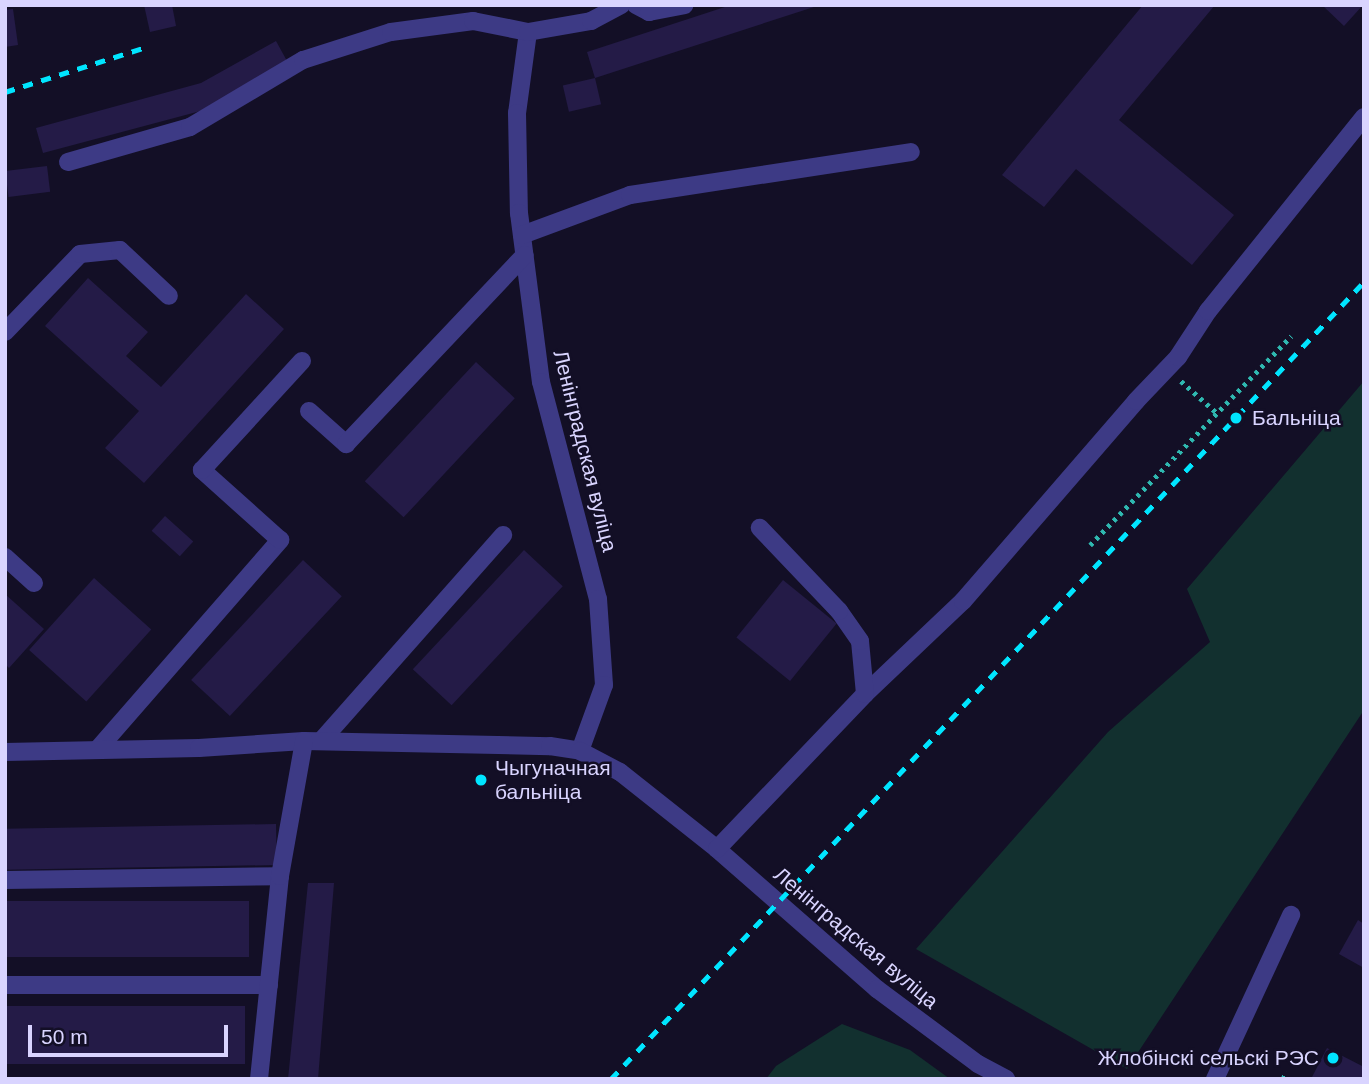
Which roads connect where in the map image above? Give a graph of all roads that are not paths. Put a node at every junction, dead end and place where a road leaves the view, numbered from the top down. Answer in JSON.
{"nodes":[{"id":1,"x":621,"y":5,"type":"edge"},
{"id":2,"x":636,"y":5,"type":"edge"},
{"id":3,"x":684,"y":5,"type":"edge"},
{"id":4,"x":528,"y":32,"type":"junction"},
{"id":5,"x":1364,"y":117,"type":"edge"},
{"id":6,"x":911,"y":152,"type":"dead end"},
{"id":7,"x":68,"y":162,"type":"dead end"},
{"id":8,"x":522,"y":234,"type":"junction"},
{"id":9,"x":525,"y":255,"type":"junction"},
{"id":10,"x":169,"y":296,"type":"dead end"},
{"id":11,"x":5,"y":332,"type":"edge"},
{"id":12,"x":302,"y":361,"type":"dead end"},
{"id":13,"x":309,"y":411,"type":"dead end"},
{"id":14,"x":760,"y":528,"type":"dead end"},
{"id":15,"x":503,"y":534,"type":"dead end"},
{"id":16,"x":5,"y":558,"type":"edge"},
{"id":17,"x":34,"y":583,"type":"dead end"},
{"id":18,"x":865,"y":694,"type":"junction"},
{"id":19,"x":313,"y":741,"type":"junction"},
{"id":20,"x":97,"y":750,"type":"junction"},
{"id":21,"x":580,"y":751,"type":"junction"},
{"id":22,"x":5,"y":752,"type":"edge"},
{"id":23,"x":717,"y":849,"type":"junction"},
{"id":24,"x":280,"y":876,"type":"junction"},
{"id":25,"x":5,"y":880,"type":"edge"},
{"id":26,"x":1291,"y":915,"type":"dead end"},
{"id":27,"x":5,"y":985,"type":"edge"},
{"id":28,"x":269,"y":985,"type":"junction"},
{"id":29,"x":259,"y":1079,"type":"edge"},
{"id":30,"x":1006,"y":1079,"type":"edge"},
{"id":31,"x":1214,"y":1079,"type":"edge"}],
"edges":[{"from":1,"to":4,"type":"street"},
{"from":2,"to":3,"type":"street"},
{"from":4,"to":7,"type":"street"},
{"from":4,"to":8,"type":"street","name":"Ленінградская вуліца"},
{"from":5,"to":18,"type":"street"},
{"from":6,"to":8,"type":"street"},
{"from":8,"to":9,"type":"street","name":"Ленінградская вуліца"},
{"from":9,"to":13,"type":"street"},
{"from":9,"to":21,"type":"street","name":"Ленінградская вуліца"},
{"from":10,"to":11,"type":"street"},
{"from":12,"to":20,"type":"street"},
{"from":14,"to":18,"type":"street"},
{"from":15,"to":19,"type":"street"},
{"from":16,"to":17,"type":"street"},
{"from":18,"to":23,"type":"street"},
{"from":19,"to":20,"type":"street","name":"Ленінградская вуліца"},
{"from":19,"to":21,"type":"street","name":"Ленінградская вуліца"},
{"from":19,"to":24,"type":"street"},
{"from":20,"to":22,"type":"street","name":"Ленінградская вуліца"},
{"from":21,"to":23,"type":"street","name":"Ленінградская вуліца"},
{"from":23,"to":30,"type":"street","name":"Ленінградская вуліца"},
{"from":24,"to":25,"type":"street"},
{"from":24,"to":28,"type":"street"},
{"from":26,"to":31,"type":"street"},
{"from":27,"to":28,"type":"street"},
{"from":28,"to":29,"type":"street"}]}
